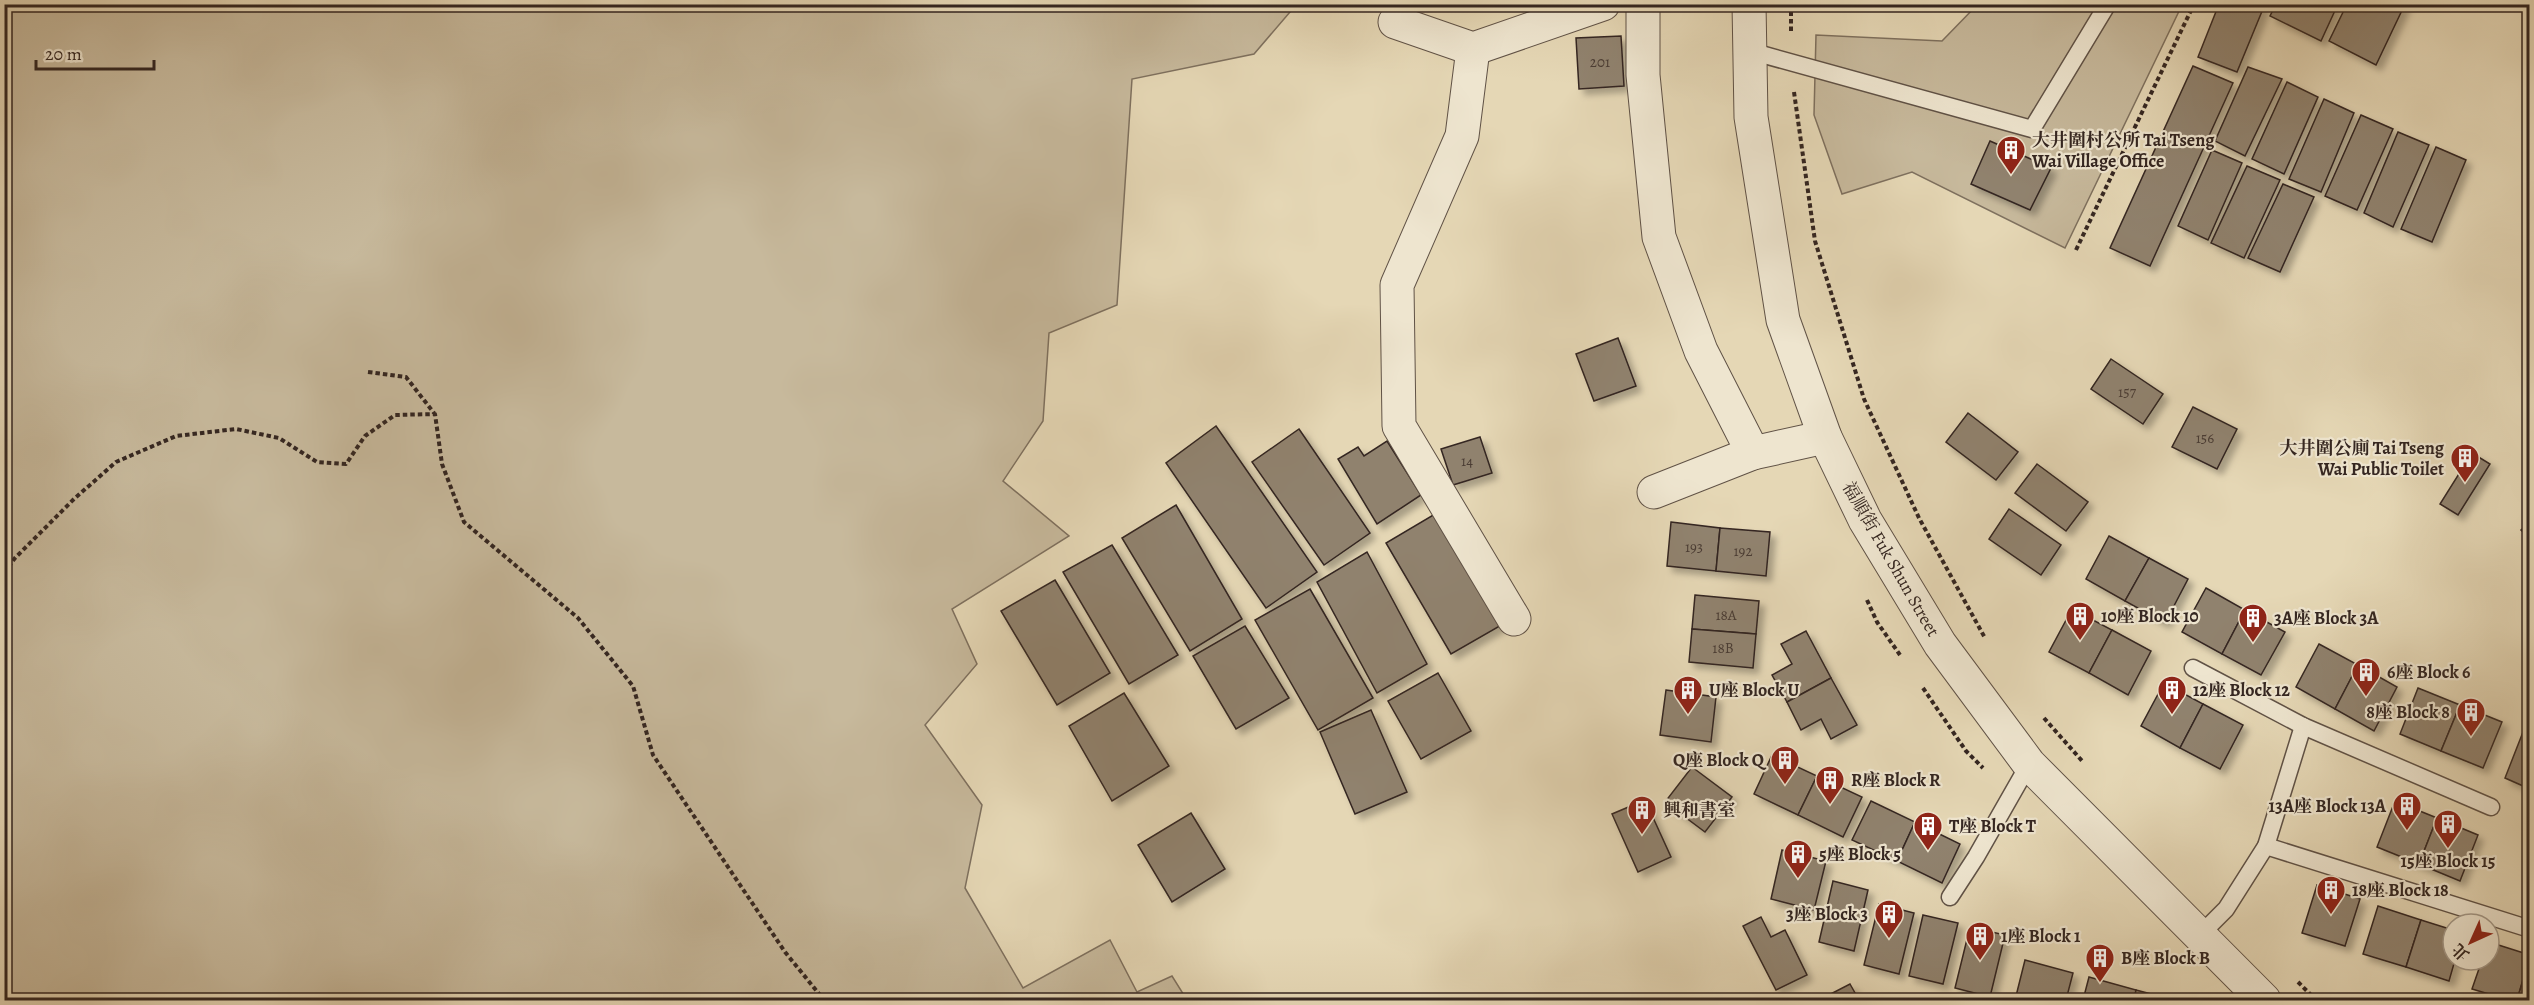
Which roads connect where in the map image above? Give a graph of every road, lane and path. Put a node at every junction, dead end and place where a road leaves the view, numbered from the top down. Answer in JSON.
{"nodes":[{"id":1,"x":1603,"y":4,"type":"edge"},
{"id":2,"x":1643,"y":4,"type":"edge"},
{"id":3,"x":1749,"y":4,"type":"edge"},
{"id":4,"x":1791,"y":4,"type":"edge"},
{"id":5,"x":2194,"y":4,"type":"edge"},
{"id":6,"x":2107,"y":5,"type":"edge"},
{"id":7,"x":1395,"y":22,"type":"dead end"},
{"id":8,"x":1473,"y":49,"type":"junction"},
{"id":9,"x":1750,"y":51,"type":"junction"},
{"id":10,"x":1792,"y":62,"type":"junction"},
{"id":11,"x":2076,"y":250,"type":"dead end"},
{"id":12,"x":368,"y":372,"type":"dead end"},
{"id":13,"x":435,"y":414,"type":"junction"},
{"id":14,"x":1825,"y":437,"type":"junction"},
{"id":15,"x":1753,"y":453,"type":"junction"},
{"id":16,"x":1654,"y":492,"type":"dead end"},
{"id":17,"x":4,"y":573,"type":"edge"},
{"id":18,"x":1514,"y":619,"type":"dead end"},
{"id":19,"x":1986,"y":639,"type":"dead end"},
{"id":20,"x":2193,"y":668,"type":"dead end"},
{"id":21,"x":2040,"y":713,"type":"dead end"},
{"id":22,"x":2303,"y":726,"type":"junction"},
{"id":23,"x":2029,"y":764,"type":"junction"},
{"id":24,"x":2086,"y":765,"type":"dead end"},
{"id":25,"x":2491,"y":807,"type":"dead end"},
{"id":26,"x":2266,"y":846,"type":"junction"},
{"id":27,"x":1950,"y":897,"type":"dead end"},
{"id":28,"x":2529,"y":929,"type":"edge"},
{"id":29,"x":2199,"y":936,"type":"junction"},
{"id":30,"x":2291,"y":975,"type":"dead end"},
{"id":31,"x":824,"y":1000,"type":"edge"},
{"id":32,"x":2264,"y":1000,"type":"edge"},
{"id":33,"x":2316,"y":1000,"type":"edge"}],
"edges":[{"from":1,"to":8,"type":"street"},
{"from":2,"to":15,"type":"street"},
{"from":3,"to":9,"type":"street","name":"福順街 Fuk Shun Street"},
{"from":4,"to":10,"type":"path"},
{"from":5,"to":11,"type":"path"},
{"from":6,"to":10,"type":"lane"},
{"from":7,"to":8,"type":"street"},
{"from":8,"to":18,"type":"street"},
{"from":9,"to":10,"type":"lane"},
{"from":9,"to":14,"type":"street","name":"福順街 Fuk Shun Street"},
{"from":10,"to":19,"type":"path"},
{"from":12,"to":13,"type":"path"},
{"from":13,"to":17,"type":"path"},
{"from":13,"to":31,"type":"path"},
{"from":14,"to":15,"type":"street"},
{"from":14,"to":23,"type":"street","name":"福順街 Fuk Shun Street"},
{"from":15,"to":16,"type":"street"},
{"from":20,"to":22,"type":"lane"},
{"from":21,"to":24,"type":"path"},
{"from":22,"to":25,"type":"lane"},
{"from":22,"to":26,"type":"lane"},
{"from":23,"to":27,"type":"lane"},
{"from":23,"to":29,"type":"street","name":"福順街 Fuk Shun Street"},
{"from":26,"to":28,"type":"lane"},
{"from":26,"to":29,"type":"lane"},
{"from":29,"to":32,"type":"street","name":"福順街 Fuk Shun Street"},
{"from":30,"to":33,"type":"path"}]}
